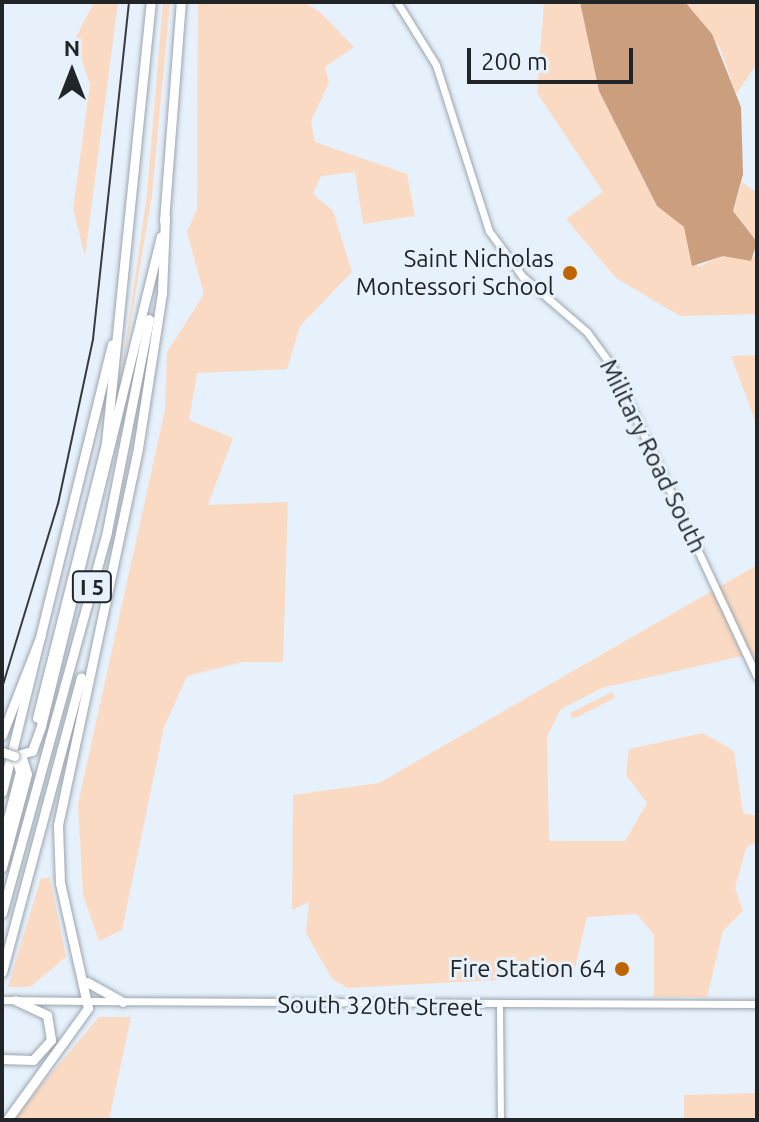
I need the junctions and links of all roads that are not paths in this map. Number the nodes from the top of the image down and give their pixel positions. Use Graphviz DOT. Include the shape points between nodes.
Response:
graph roads {
  1 [pos="151,2"];
  2 [pos="181,2"];
  3 [pos="397,2"];
  4 [pos="165,217"];
  5 [pos="158,256"];
  6 [pos="126,270"];
  7 [pos="101,615"];
  8 [pos="45,629"];
  9 [pos="757,677"];
  10 [pos="38,725"];
  11 [pos="2,735"];
  12 [pos="2,752"];
  13 [pos="18,757"];
  14 [pos="2,792"];
  15 [pos="18,794"];
  16 [pos="2,841"];
  17 [pos="2,867"];
  18 [pos="2,913"];
  19 [pos="2,972"];
  20 [pos="85,979"];
  21 [pos="2,1000"];
  22 [pos="15,1000"];
  23 [pos="88,1001"];
  24 [pos="123,1002"];
  25 [pos="757,1004"];
  26 [pos="500,1008"];
  27 [pos="2,1059"];
  28 [pos="7,1120"];
  29 [pos="501,1120"];
  1 -- 6 [label="highway, I 5"];
  2 -- 4 [label="highway, I 5"];
  3 -- 9 [label="main road, Military Road South" via="436,65 489,231 522,276 587,332 611,365"];
  4 -- 5 [label="highway, I 5"];
  4 -- 7 [label="highway" via="153,363"];
  5 -- 10 [label="highway"];
  5 -- 18 [label="highway, I 5" via="107,531"];
  6 -- 8 [label="highway, I 5"];
  6 -- 10 [label="highway" via="106,443"];
  7 -- 19 [label="highway"];
  7 -- 20 [label="highway" via="58,835 62,897"];
  8 -- 11 [label="highway" via="30,649"];
  8 -- 14 [label="highway, I 5"];
  10 -- 13 [label="highway"];
  12 -- 13 [label="highway, bridge"];
  13 -- 15 [label="highway"];
  15 -- 16 [label="highway"];
  15 -- 17 [label="highway"];
  20 -- 23 [label="highway"];
  20 -- 24 [label="highway"];
  21 -- 22 [label="main road, South 320th Street"];
  22 -- 23 [label="main road, South 320th Street"];
  22 -- 27 [label="highway" via="47,1015 51,1040 33,1060"];
  23 -- 24 [label="main road, South 320th Street"];
  23 -- 28 [label="highway" via="76,1034"];
  24 -- 26 [label="main road, South 320th Street"];
  25 -- 26 [label="main road, South 320th Street"];
  26 -- 29 [label="street"];
}
